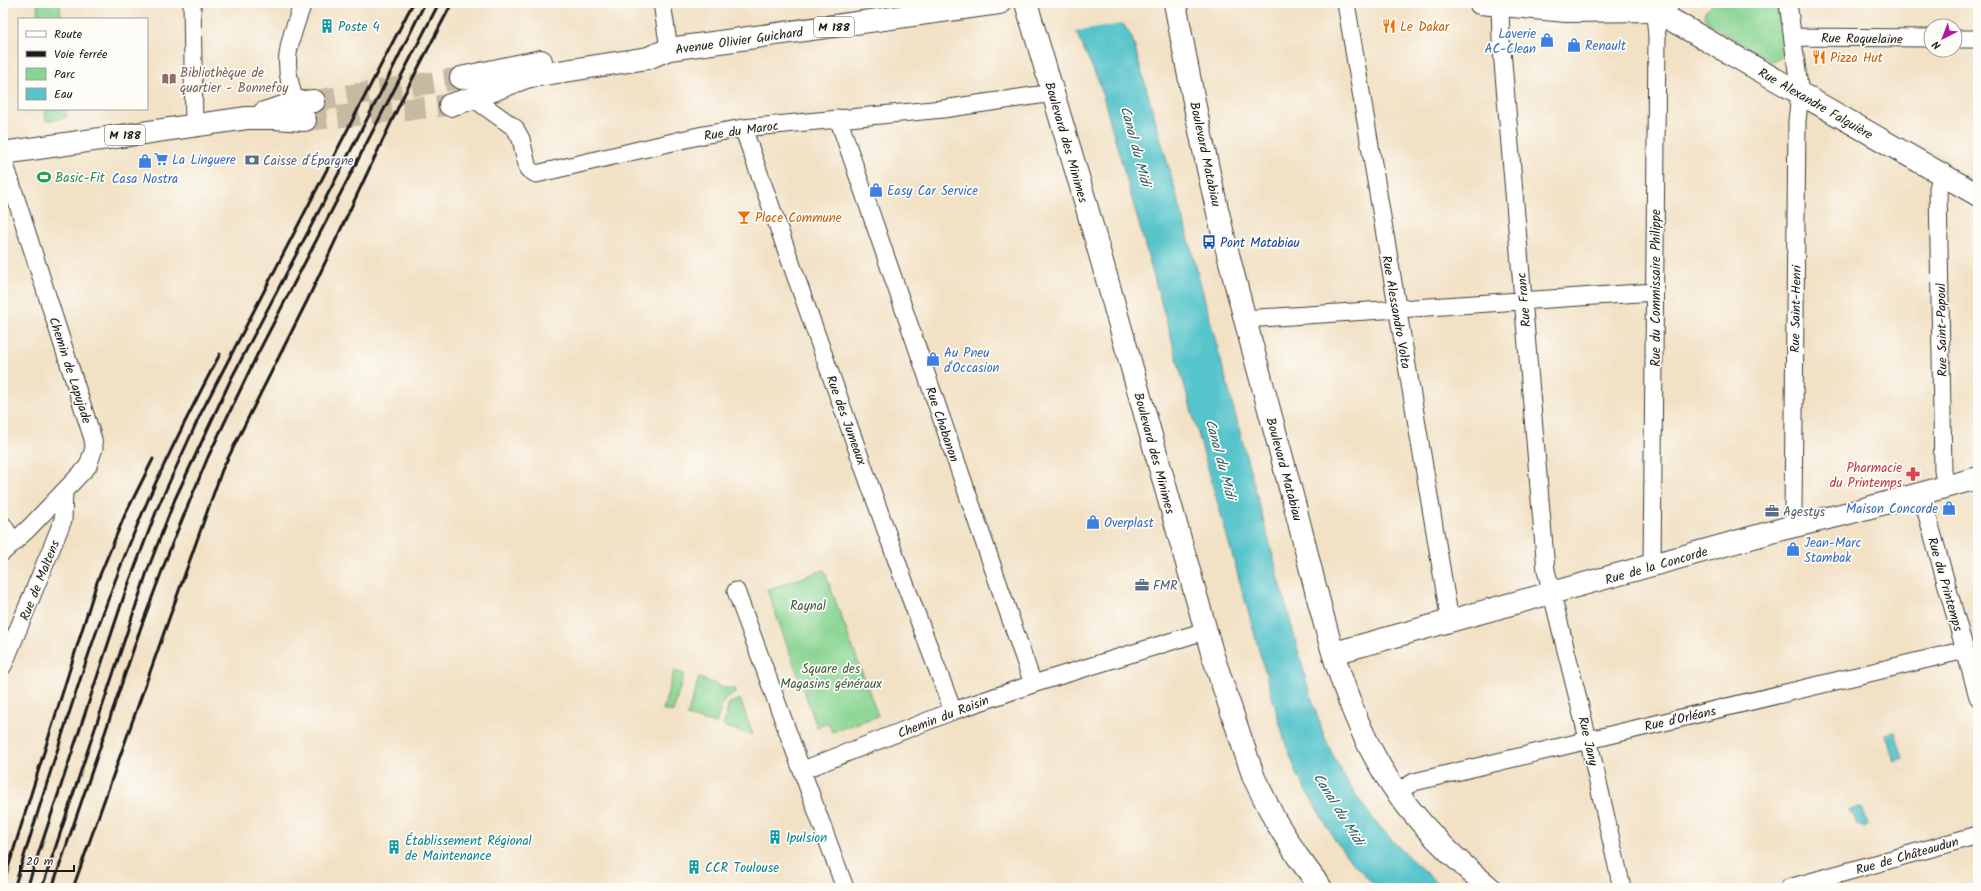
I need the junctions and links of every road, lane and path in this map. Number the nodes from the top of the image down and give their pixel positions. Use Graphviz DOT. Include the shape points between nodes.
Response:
graph roads {
  1 [pos="192,3"];
  2 [pos="303,3"];
  3 [pos="662,3"];
  4 [pos="999,3"];
  5 [pos="1026,3"];
  6 [pos="1175,3"];
  7 [pos="1346,3"];
  8 [pos="1788,3"];
  9 [pos="1490,4"];
  10 [pos="1659,5"];
  11 [pos="1566,7"];
  12 [pos="1793,37"];
  13 [pos="1923,38"];
  14 [pos="1963,39"];
  15 [pos="1978,39"];
  16 [pos="669,49"];
  17 [pos="461,78"];
  18 [pos="1053,93"];
  19 [pos="1800,94"];
  20 [pos="473,98"];
  21 [pos="450,105"];
  22 [pos="305,108"];
  23 [pos="247,118"];
  24 [pos="838,118"];
  25 [pos="194,125"];
  26 [pos="743,128"];
  27 [pos="3,153"];
  28 [pos="3,158"];
  29 [pos="1942,175"];
  30 [pos="1978,195"];
  31 [pos="1655,292"];
  32 [pos="1523,300"];
  33 [pos="1396,310"];
  34 [pos="1245,319"];
  35 [pos="1978,478"];
  36 [pos="1946,486"];
  37 [pos="64,491"];
  38 [pos="1921,493"];
  39 [pos="3,525"];
  40 [pos="1796,525"];
  41 [pos="8,548"];
  42 [pos="1652,566"];
  43 [pos="736,591"];
  44 [pos="1552,594"];
  45 [pos="1450,621"];
  46 [pos="1205,631"];
  47 [pos="1965,650"];
  48 [pos="1334,653"];
  49 [pos="3,666"];
  50 [pos="1033,684"];
  51 [pos="1978,697"];
  52 [pos="953,711"];
  53 [pos="1589,740"];
  54 [pos="803,770"];
  55 [pos="1397,792"];
  56 [pos="1978,835"];
  57 [pos="845,888"];
  58 [pos="1321,888"];
  59 [pos="1490,888"];
  60 [pos="1622,888"];
  61 [pos="1789,888"];
  1 -- 25 [label="street"];
  2 -- 22 [label="street" via="288,46 286,66 290,86"];
  3 -- 16 [label="street"];
  4 -- 16 [label="main road, Avenue Olivier Guichard / M 188"];
  5 -- 18 [label="main road, Boulevard des Minimes"];
  6 -- 34 [label="main road, Boulevard Matabiau" via="1212,185"];
  7 -- 33 [label="street, Rue Alessandro Volta"];
  8 -- 12 [label="street, Rue Saint-Henri"];
  9 -- 11 [label="main road"];
  9 -- 32 [label="street, Rue Franc" via="1501,39"];
  10 -- 11 [label="main road"];
  10 -- 19 [label="main road, Rue Alexandre Falguière"];
  10 -- 31 [label="street, Rue du Commissaire Philippe"];
  12 -- 13 [label="street, Rue Roquelaine"];
  12 -- 19 [label="street, Rue Saint-Henri"];
  14 -- 15 [label="street"];
  16 -- 17 [label="main road, Avenue Olivier Guichard / M 188" via="644,47 533,62"];
  16 -- 20 [label="main road, Avenue Olivier Guichard / M 188" via="648,58 526,78"];
  18 -- 24 [label="street, Rue du Maroc" via="949,108"];
  18 -- 46 [label="main road, Boulevard des Minimes"];
  19 -- 29 [label="main road, Rue Alexandre Falguière"];
  19 -- 40 [label="street, Rue Saint-Henri" via="1793,512"];
  20 -- 21 [label="main road, Avenue Olivier Guichard / M 188"];
  20 -- 26 [label="street, Rue du Maroc" via="515,128 521,139 528,169 536,174"];
  22 -- 23 [label="main road, M 188"];
  22 -- 23 [label="main road, M 188" via="274,118"];
  23 -- 25 [label="main road, M 188"];
  24 -- 26 [label="street, Rue du Maroc"];
  24 -- 50 [label="street, Rue Chabanon"];
  25 -- 27 [label="main road, M 188"];
  26 -- 52 [label="street, Rue des Jumeaux" via="904,581"];
  28 -- 37 [label="street, Chemin de Lapujade" via="93,439 94,448 88,466"];
  29 -- 30 [label="main road, Rue Alexandre Falguière"];
  29 -- 36 [label="street, Rue Saint-Papoul" via="1938,188 1943,471"];
  31 -- 32 [label="street"];
  31 -- 42 [label="street, Rue du Commissaire Philippe"];
  32 -- 33 [label="street"];
  32 -- 44 [label="street, Rue Franc" via="1546,570"];
  33 -- 34 [label="street"];
  33 -- 45 [label="street, Rue Alessandro Volta"];
  34 -- 48 [label="main road, Boulevard Matabiau"];
  35 -- 36 [label="main road, Rue de la Concorde"];
  36 -- 38 [label="main road, Rue de la Concorde"];
  37 -- 41 [label="street, Chemin de Lapujade"];
  37 -- 49 [label="street, Rue de Maltens" via="63,520"];
  38 -- 40 [label="main road, Rue de la Concorde"];
  38 -- 47 [label="street, Rue du Printemps"];
  39 -- 41 [label="street"];
  40 -- 42 [label="main road, Rue de la Concorde"];
  42 -- 44 [label="main road, Rue de la Concorde"];
  43 -- 54 [label="street"];
  44 -- 45 [label="main road, Rue de la Concorde"];
  44 -- 53 [label="street, Rue Jany"];
  45 -- 48 [label="main road, Rue de la Concorde"];
  46 -- 50 [label="street, Chemin du Raisin"];
  46 -- 58 [label="main road, Boulevard des Minimes" via="1254,778 1298,858"];
  47 -- 51 [label="street, Rue du Printemps"];
  47 -- 53 [label="street, Rue d'Orléans"];
  48 -- 55 [label="main road, Boulevard Matabiau" via="1362,731 1377,762"];
  50 -- 52 [label="street, Chemin du Raisin"];
  52 -- 54 [label="street, Chemin du Raisin"];
  53 -- 55 [label="street, Rue d'Orléans" via="1414,782"];
  53 -- 60 [label="street, Rue Jany"];
  54 -- 57 [label="street"];
  55 -- 59 [label="main road, Boulevard Matabiau" via="1446,849"];
  56 -- 61 [label="street, Rue de Châteaudun"];
}
